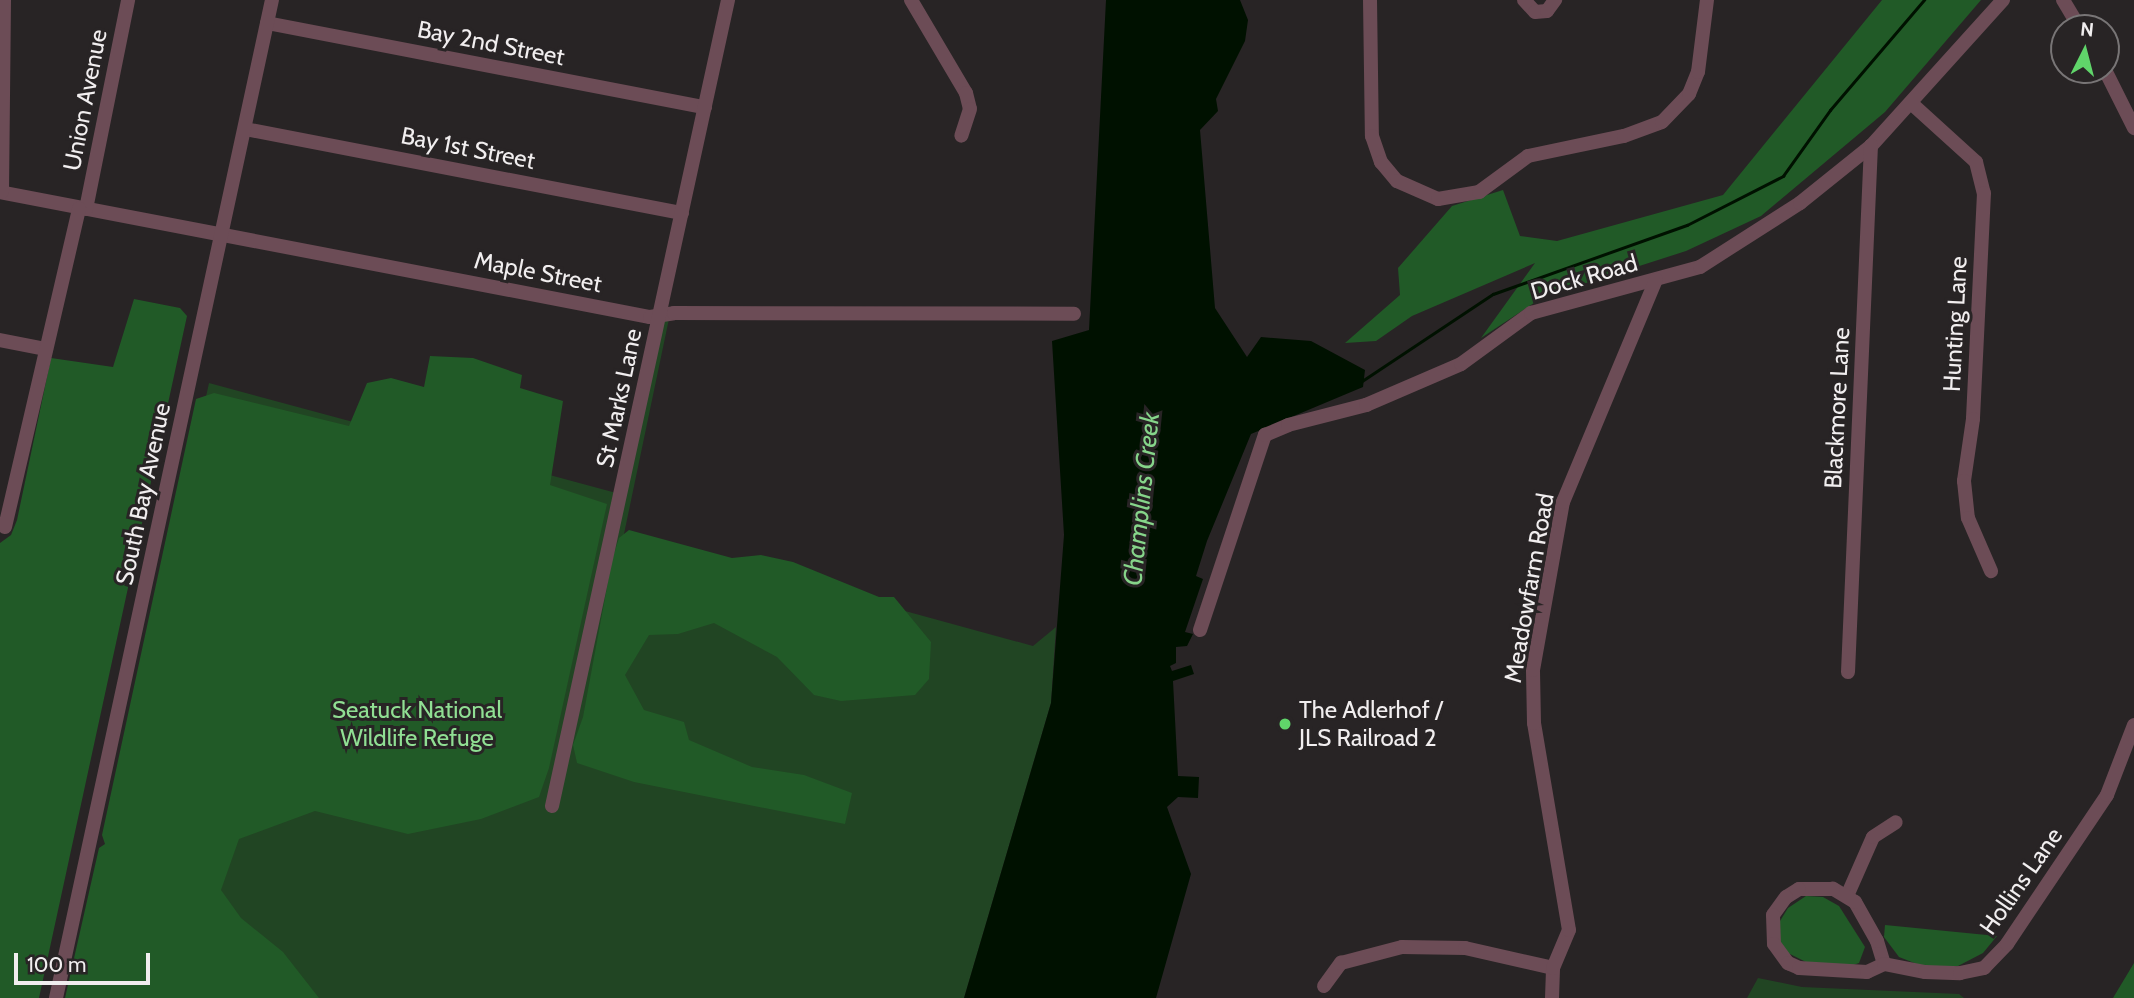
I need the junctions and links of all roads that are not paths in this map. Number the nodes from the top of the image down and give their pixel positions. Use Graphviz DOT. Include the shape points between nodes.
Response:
graph roads {
  1 [pos="4,0"];
  2 [pos="128,0"];
  3 [pos="272,0"];
  4 [pos="726,0"];
  5 [pos="911,0"];
  6 [pos="1370,0"];
  7 [pos="1524,0"];
  8 [pos="1555,0"];
  9 [pos="1707,0"];
  10 [pos="2003,0"];
  11 [pos="267,23"];
  12 [pos="2112,84"];
  13 [pos="1911,103"];
  14 [pos="705,107"];
  15 [pos="2134,128"];
  16 [pos="245,129"];
  17 [pos="961,136"];
  18 [pos="1871,146"];
  19 [pos="1,192"];
  20 [pos="83,209"];
  21 [pos="682,213"];
  22 [pos="222,234"];
  23 [pos="1656,280"];
  24 [pos="1074,314"];
  25 [pos="660,315"];
  26 [pos="0,340"];
  27 [pos="46,348"];
  28 [pos="5,527"];
  29 [pos="1991,570"];
  30 [pos="1200,630"];
  31 [pos="1848,671"];
  32 [pos="2134,725"];
  33 [pos="552,806"];
  34 [pos="1896,822"];
  35 [pos="1847,896"];
  36 [pos="1884,964"];
  37 [pos="1553,968"];
  38 [pos="1324,986"];
  39 [pos="56,998"];
  40 [pos="1552,998"];
  1 -- 19 [label="street"];
  2 -- 20 [label="street, Union Avenue"];
  3 -- 11 [label="street, South Bay Avenue"];
  4 -- 14 [label="street, St Marks Lane"];
  5 -- 17 [label="street" via="966,93 970,109"];
  6 -- 9 [label="street" via="1372,136 1381,162 1397,181 1438,199 1479,192 1528,156 1624,136 1662,122 1689,94 1698,72"];
  7 -- 8 [label="street" via="1535,12 1547,11"];
  10 -- 13 [label="street, Dock Road"];
  11 -- 14 [label="street, Bay 2nd Street"];
  11 -- 16 [label="street, South Bay Avenue"];
  12 -- 15 [label="street"];
  13 -- 18 [label="street, Dock Road"];
  13 -- 29 [label="street, Hunting Lane" via="1976,162 1984,194 1973,419 1964,481 1968,518"];
  14 -- 21 [label="street, St Marks Lane"];
  16 -- 21 [label="street, Bay 1st Street"];
  16 -- 22 [label="street, South Bay Avenue"];
  18 -- 23 [label="street, Dock Road" via="1800,203 1700,267"];
  18 -- 31 [label="street, Blackmore Lane"];
  19 -- 20 [label="street, Maple Street"];
  20 -- 22 [label="street, Maple Street"];
  20 -- 27 [label="street, Union Avenue"];
  21 -- 25 [label="street, St Marks Lane"];
  22 -- 25 [label="street, Maple Street"];
  22 -- 39 [label="street, South Bay Avenue"];
  23 -- 30 [label="street, Dock Road" via="1531,313 1461,364 1366,405 1265,435"];
  23 -- 37 [label="street, Meadowfarm Road" via="1563,502 1533,670 1534,723 1569,930"];
  24 -- 25 [label="street, Maple Street"];
  25 -- 33 [label="street, St Marks Lane"];
  26 -- 27 [label="street"];
  27 -- 28 [label="street, Union Avenue"];
  32 -- 36 [label="street, Hollins Lane" via="2107,795 2007,944 1984,968 1925,972"];
  34 -- 35 [label="street" via="1873,837"];
  35 -- 36 [label="street" via="1872,932"];
  35 -- 36 [label="street, Hollins Lane" via="1815,887 1786,897 1773,915 1771,937 1779,954 1799,968 1815,970 1867,972"];
  37 -- 38 [label="street" via="1465,948 1402,947 1341,963"];
  37 -- 40 [label="street, Meadowfarm Road"];
}
